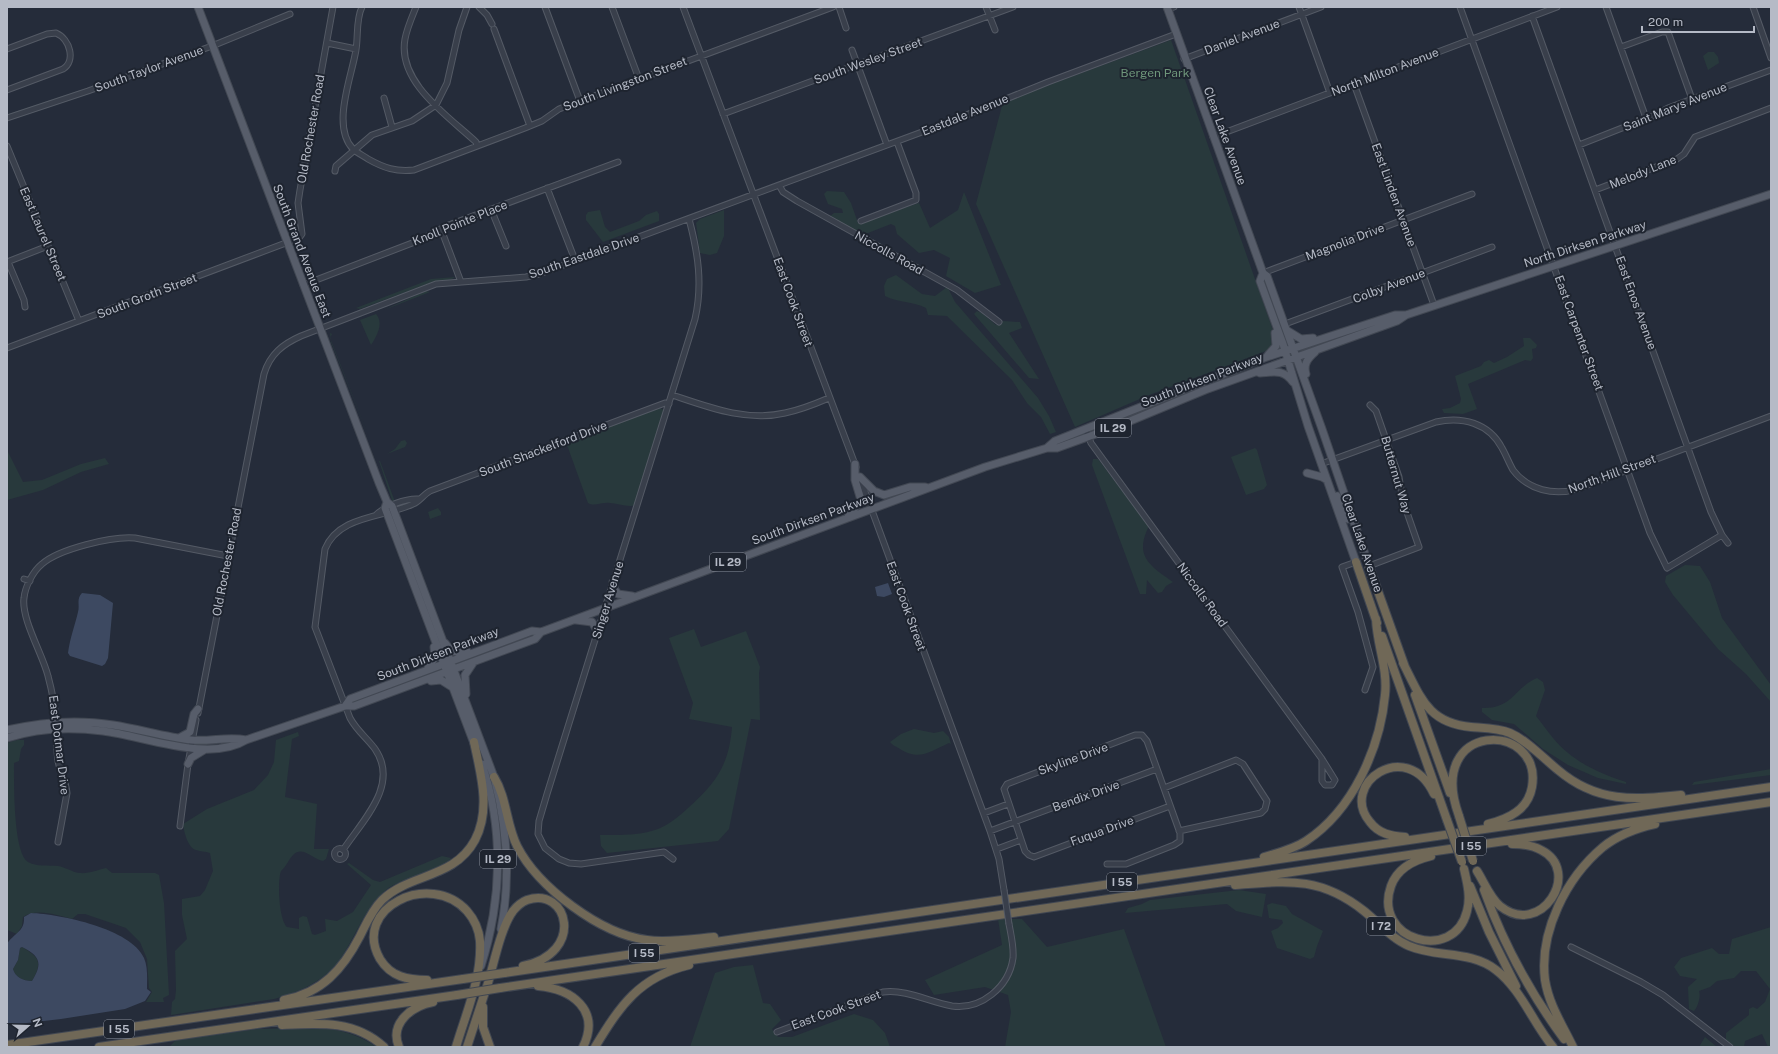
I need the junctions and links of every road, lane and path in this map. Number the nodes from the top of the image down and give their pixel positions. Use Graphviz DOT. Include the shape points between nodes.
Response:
graph roads {
  1 [pos="198,7"];
  2 [pos="333,7"];
  3 [pos="362,7"];
  4 [pos="416,7"];
  5 [pos="467,7"];
  6 [pos="479,7"];
  7 [pos="545,7"];
  8 [pos="612,7"];
  9 [pos="683,7"];
  10 [pos="833,7"];
  11 [pos="839,7"];
  12 [pos="986,7"];
  13 [pos="1013,7"];
  14 [pos="1299,7"];
  15 [pos="1321,7"];
  16 [pos="1460,7"];
  17 [pos="1556,7"];
  18 [pos="1606,7"];
  19 [pos="1753,7"];
  20 [pos="1170,8"];
  21 [pos="290,14"];
  22 [pos="1302,14"];
  23 [pos="990,16"];
  24 [pos="1532,16"];
  25 [pos="846,28"];
  26 [pos="995,30"];
  27 [pos="1176,34"];
  28 [pos="1472,39"];
  29 [pos="327,44"];
  30 [pos="212,46"];
  31 [pos="1621,48"];
  32 [pos="7,49"];
  33 [pos="356,49"];
  34 [pos="852,50"];
  35 [pos="702,56"];
  36 [pos="1771,58"];
  37 [pos="1184,59"];
  38 [pos="858,64"];
  39 [pos="1771,70"];
  40 [pos="639,79"];
  41 [pos="1354,84"];
  42 [pos="7,90"];
  43 [pos="1330,93"];
  44 [pos="384,98"];
  45 [pos="1692,99"];
  46 [pos="580,101"];
  47 [pos="436,105"];
  48 [pos="1771,108"];
  49 [pos="723,114"];
  50 [pos="7,118"];
  51 [pos="1646,118"];
  52 [pos="530,126"];
  53 [pos="392,127"];
  54 [pos="1213,137"];
  55 [pos="897,142"];
  56 [pos="887,145"];
  57 [pos="1578,145"];
  58 [pos="7,146"];
  59 [pos="477,146"];
  60 [pos="354,150"];
  61 [pos="618,162"];
  62 [pos="335,171"];
  63 [pos="779,185"];
  64 [pos="547,188"];
  65 [pos="1595,190"];
  66 [pos="753,194"];
  67 [pos="1472,194"];
  68 [pos="1771,194"];
  69 [pos="491,209"];
  70 [pos="689,218"];
  71 [pos="1403,220"];
  72 [pos="860,221"];
  73 [pos="440,229"];
  74 [pos="287,243"];
  75 [pos="48,246"];
  76 [pos="506,246"];
  77 [pos="1615,246"];
  78 [pos="1492,247"];
  79 [pos="575,260"];
  80 [pos="8,262"];
  81 [pos="1554,266"];
  82 [pos="1263,273"];
  83 [pos="1422,273"];
  84 [pos="461,282"];
  85 [pos="304,285"];
  86 [pos="1266,297"];
  87 [pos="1434,305"];
  88 [pos="25,307"];
  89 [pos="1406,315"];
  90 [pos="79,321"];
  91 [pos="999,322"];
  92 [pos="1287,328"];
  93 [pos="320,329"];
  94 [pos="1352,329"];
  95 [pos="7,348"];
  96 [pos="1294,348"];
  97 [pos="1319,349"];
  98 [pos="1282,352"];
  99 [pos="1297,356"];
  100 [pos="1264,358"];
  101 [pos="1287,359"];
  102 [pos="1248,374"];
  103 [pos="1294,383"];
  104 [pos="672,395"];
  105 [pos="829,398"];
  106 [pos="669,404"];
  107 [pos="1370,405"];
  108 [pos="1771,416"];
  109 [pos="1322,429"];
  110 [pos="1087,433"];
  111 [pos="1386,440"];
  112 [pos="1688,446"];
  113 [pos="1329,461"];
  114 [pos="855,464"];
  115 [pos="1627,469"];
  116 [pos="1307,473"];
  117 [pos="860,477"];
  118 [pos="1327,481"];
  119 [pos="932,487"];
  120 [pos="389,508"];
  121 [pos="872,509"];
  122 [pos="847,518"];
  123 [pos="1722,535"];
  124 [pos="1728,543"];
  125 [pos="228,556"];
  126 [pos="1356,562"];
  127 [pos="1369,566"];
  128 [pos="24,579"];
  129 [pos="30,581"];
  130 [pos="613,582"];
  131 [pos="634,597"];
  132 [pos="606,608"];
  133 [pos="426,615"];
  134 [pos="1376,619"];
  135 [pos="572,620"];
  136 [pos="541,632"];
  137 [pos="598,632"];
  138 [pos="441,636"];
  139 [pos="483,648"];
  140 [pos="474,661"];
  141 [pos="447,662"];
  142 [pos="1403,663"];
  143 [pos="425,670"];
  144 [pos="450,670"];
  145 [pos="417,683"];
  146 [pos="453,689"];
  147 [pos="1365,690"];
  148 [pos="345,706"];
  149 [pos="198,708"];
  150 [pos="470,712"];
  151 [pos="56,726"];
  152 [pos="7,730"];
  153 [pos="7,738"];
  154 [pos="178,738"];
  155 [pos="192,740"];
  156 [pos="246,740"];
  157 [pos="474,742"];
  158 [pos="191,748"];
  159 [pos="207,749"];
  160 [pos="1322,759"];
  161 [pos="188,764"];
  162 [pos="1157,769"];
  163 [pos="494,777"];
  164 [pos="1771,787"];
  165 [pos="1164,788"];
  166 [pos="1738,792"];
  167 [pos="1771,802"];
  168 [pos="1454,803"];
  169 [pos="1008,804"];
  170 [pos="1170,806"];
  171 [pos="1736,807"];
  172 [pos="984,813"];
  173 [pos="1446,819"];
  174 [pos="1015,822"];
  175 [pos="180,826"];
  176 [pos="990,831"];
  177 [pos="1179,831"];
  178 [pos="1460,832"];
  179 [pos="1430,836"];
  180 [pos="1021,840"];
  181 [pos="58,842"];
  182 [pos="1491,844"];
  183 [pos="1463,848"];
  184 [pos="997,849"];
  185 [pos="343,850"];
  186 [pos="673,859"];
  187 [pos="1107,864"];
  188 [pos="1463,865"];
  189 [pos="1204,870"];
  190 [pos="1477,871"];
  191 [pos="1171,890"];
  192 [pos="784,932"];
  193 [pos="498,946"];
  194 [pos="1571,947"];
  195 [pos="751,952"];
  196 [pos="505,971"];
  197 [pos="484,979"];
  198 [pos="450,981"];
  199 [pos="512,987"];
  200 [pos="457,995"];
  201 [pos="256,1007"];
  202 [pos="465,1018"];
  203 [pos="254,1025"];
  204 [pos="777,1032"];
  205 [pos="7,1045"];
  206 [pos="99,1047"];
  207 [pos="384,1047"];
  208 [pos="399,1047"];
  209 [pos="450,1047"];
  210 [pos="456,1047"];
  211 [pos="467,1047"];
  212 [pos="490,1047"];
  213 [pos="583,1047"];
  214 [pos="595,1047"];
  215 [pos="1554,1047"];
  216 [pos="1569,1047"];
  217 [pos="1573,1047"];
  218 [pos="1730,1047"];
  1 -- 30 [label="main road, South Grand Avenue East"];
  2 -- 29 [label="street, Old Rochester Road"];
  3 -- 33 [label="street"];
  4 -- 47 [label="street" via="405,39 406,64 415,83"];
  5 -- 47 [label="street" via="458,34 453,65"];
  6 -- 52 [label="street" via="493,26"];
  7 -- 46 [label="street"];
  8 -- 40 [label="street"];
  9 -- 35 [label="street, East Cook Street"];
  10 -- 35 [label="street, South Livingston Street"];
  11 -- 25 [label="street"];
  12 -- 23 [label="street"];
  13 -- 23 [label="street, South Wesley Street"];
  14 -- 22 [label="street"];
  15 -- 22 [label="street, Daniel Avenue"];
  16 -- 28 [label="street, East Carpenter Street"];
  17 -- 24 [label="street, North Milton Avenue"];
  18 -- 31 [label="street"];
  19 -- 36 [label="street"];
  20 -- 27 [label="main road, Clear Lake Avenue"];
  21 -- 30 [label="street, South Taylor Avenue"];
  22 -- 37 [label="street, Daniel Avenue"];
  22 -- 43 [label="street"];
  23 -- 26 [label="street"];
  23 -- 38 [label="street, South Wesley Street"];
  24 -- 28 [label="street, North Milton Avenue"];
  24 -- 57 [label="street, East Enos Avenue"];
  27 -- 37 [label="main road, Clear Lake Avenue"];
  27 -- 55 [label="street, Eastdale Avenue"];
  28 -- 41 [label="street, North Milton Avenue"];
  28 -- 81 [label="street, East Carpenter Street"];
  29 -- 33 [label="street"];
  29 -- 74 [label="street, Old Rochester Road" via="298,203 302,234"];
  30 -- 50 [label="street, South Taylor Avenue"];
  30 -- 74 [label="main road, South Grand Avenue East"];
  31 -- 45 [label="street" via="1668,32"];
  31 -- 51 [label="street"];
  32 -- 42 [label="street" via="56,33 65,40 70,59 63,69"];
  33 -- 60 [label="street" via="345,99 343,123 346,137"];
  34 -- 38 [label="street"];
  35 -- 40 [label="street, South Livingston Street"];
  35 -- 49 [label="street, East Cook Street"];
  37 -- 54 [label="main road, Clear Lake Avenue"];
  38 -- 49 [label="street, South Wesley Street"];
  38 -- 56 [label="street"];
  39 -- 45 [label="street, Saint Marys Avenue"];
  40 -- 46 [label="street, South Livingston Street"];
  41 -- 43 [label="street, North Milton Avenue"];
  41 -- 71 [label="street, East Linden Avenue"];
  43 -- 54 [label="street, North Milton Avenue"];
  44 -- 53 [label="street"];
  45 -- 51 [label="street, Saint Marys Avenue"];
  46 -- 52 [label="street, South Livingston Street" via="559,109"];
  47 -- 53 [label="street" via="412,121"];
  47 -- 59 [label="street" via="476,142"];
  48 -- 65 [label="street, Melody Lane" via="1695,137 1684,154 1677,159"];
  49 -- 66 [label="street, East Cook Street"];
  51 -- 57 [label="street, Saint Marys Avenue"];
  52 -- 59 [label="street, South Livingston Street"];
  53 -- 60 [label="street" via="372,136"];
  54 -- 82 [label="main road, Clear Lake Avenue"];
  55 -- 56 [label="street, Eastdale Avenue"];
  55 -- 72 [label="street" via="916,193 916,200"];
  56 -- 63 [label="street, Eastdale Avenue"];
  57 -- 65 [label="street, East Enos Avenue"];
  58 -- 75 [label="street, East Laurel Street"];
  59 -- 60 [label="street, South Livingston Street" via="406,171 385,168"];
  60 -- 62 [label="street" via="336,166"];
  61 -- 64 [label="street, Knoll Pointe Place"];
  63 -- 66 [label="street, Eastdale Avenue"];
  63 -- 91 [label="street, Niccolls Road" via="783,192 797,201 957,290"];
  64 -- 69 [label="street, Knoll Pointe Place"];
  64 -- 79 [label="street"];
  65 -- 77 [label="street, East Enos Avenue"];
  66 -- 70 [label="street, South Eastdale Drive"];
  66 -- 105 [label="street, East Cook Street"];
  67 -- 71 [label="street, Magnolia Drive"];
  68 -- 77 [label="main road, North Dirksen Parkway / IL 29"];
  69 -- 73 [label="street, Knoll Pointe Place"];
  69 -- 76 [label="street"];
  70 -- 79 [label="street, South Eastdale Drive"];
  70 -- 104 [label="street, Singer Avenue" via="698,261 699,299"];
  71 -- 82 [label="street, Magnolia Drive"];
  71 -- 83 [label="street, East Linden Avenue"];
  73 -- 84 [label="street"];
  73 -- 85 [label="street, Knoll Pointe Place" via="420,240"];
  74 -- 85 [label="main road, South Grand Avenue East"];
  74 -- 90 [label="street, South Groth Street"];
  75 -- 80 [label="street"];
  75 -- 90 [label="street, East Laurel Street"];
  77 -- 81 [label="main road, North Dirksen Parkway / IL 29"];
  77 -- 112 [label="street, East Enos Avenue"];
  78 -- 83 [label="street, Colby Avenue"];
  79 -- 84 [label="street, South Eastdale Drive" via="526,277"];
  80 -- 88 [label="street"];
  81 -- 87 [label="main road, North Dirksen Parkway / IL 29"];
  81 -- 115 [label="street, East Carpenter Street"];
  82 -- 86 [label="main road, Clear Lake Avenue" via="1260,281"];
  82 -- 92 [label="main road, Clear Lake Avenue" via="1267,276"];
  83 -- 87 [label="street, East Linden Avenue"];
  83 -- 92 [label="street, Colby Avenue"];
  84 -- 93 [label="street, South Eastdale Drive" via="432,286"];
  85 -- 93 [label="main road, South Grand Avenue East"];
  86 -- 98 [label="main road, Clear Lake Avenue"];
  86 -- 100 [label="main road" via="1264,302 1277,341 1272,352"];
  87 -- 89 [label="main road, North Dirksen Parkway / IL 29"];
  89 -- 94 [label="main road, North Dirksen Parkway / IL 29" via="1395,314"];
  89 -- 97 [label="main road, North Dirksen Parkway / IL 29" via="1398,321"];
  90 -- 95 [label="street, South Groth Street"];
  92 -- 94 [label="main road" via="1297,338 1306,340 1343,328"];
  92 -- 96 [label="main road, Clear Lake Avenue"];
  93 -- 120 [label="main road, South Grand Avenue East"];
  93 -- 125 [label="street, Old Rochester Road" via="283,345 266,367"];
  94 -- 96 [label="main road, North Dirksen Parkway / IL 29"];
  96 -- 98 [label="main road, North Dirksen Parkway / IL 29"];
  96 -- 99 [label="main road, Clear Lake Avenue"];
  97 -- 99 [label="main road, North Dirksen Parkway / IL 29"];
  97 -- 109 [label="main road" via="1308,358 1305,370 1323,422"];
  98 -- 100 [label="main road, South Dirksen Parkway / IL 29"];
  98 -- 101 [label="main road, Clear Lake Avenue"];
  99 -- 101 [label="main road, South Dirksen Parkway / IL 29"];
  99 -- 109 [label="main road, Clear Lake Avenue"];
  100 -- 110 [label="main road, South Dirksen Parkway / IL 29" via="1174,393"];
  101 -- 102 [label="main road, South Dirksen Parkway / IL 29"];
  101 -- 103 [label="main road, Clear Lake Avenue"];
  102 -- 103 [label="main road" via="1280,372"];
  102 -- 110 [label="main road, South Dirksen Parkway / IL 29"];
  103 -- 113 [label="main road, Clear Lake Avenue" via="1302,406"];
  104 -- 105 [label="street" via="734,414 762,417 793,412"];
  104 -- 106 [label="street, Singer Avenue"];
  105 -- 114 [label="street, East Cook Street"];
  106 -- 120 [label="street, South Shackelford Drive" via="665,403 629,416 452,483 427,493 420,499 413,498"];
  106 -- 130 [label="street, Singer Avenue"];
  107 -- 111 [label="street, Butternut Way" via="1376,412"];
  108 -- 112 [label="street, North Hill Street"];
  109 -- 113 [label="main road, Clear Lake Avenue"];
  110 -- 119 [label="main road, South Dirksen Parkway / IL 29" via="1057,448 1048,448 985,467"];
  110 -- 160 [label="street, Niccolls Road" via="1091,443"];
  111 -- 113 [label="street, North Hill Street"];
  111 -- 115 [label="street, North Hill Street" via="1448,420 1472,422 1495,438 1511,467 1522,479 1535,487 1553,492 1572,490"];
  111 -- 127 [label="street, Butternut Way" via="1419,547"];
  112 -- 115 [label="street, North Hill Street"];
  112 -- 123 [label="street, East Enos Avenue" via="1711,512"];
  113 -- 118 [label="main road, Clear Lake Avenue"];
  113 -- 127 [label="main road, Clear Lake Avenue" via="1339,500 1350,525 1358,535"];
  114 -- 117 [label="street, East Cook Street"];
  114 -- 122 [label="main road" via="855,480 861,500"];
  115 -- 123 [label="street, East Carpenter Street" via="1650,533 1667,568"];
  116 -- 118 [label="main road"];
  117 -- 119 [label="main road" via="874,491 884,495 910,487"];
  117 -- 121 [label="street, East Cook Street"];
  118 -- 126 [label="main road, Clear Lake Avenue"];
  119 -- 121 [label="main road, South Dirksen Parkway / IL 29"];
  120 -- 133 [label="main road, South Grand Avenue East"];
  120 -- 138 [label="main road, South Grand Avenue East"];
  120 -- 148 [label="street, South Shackelford Drive" via="339,530 329,540 325,549 315,627"];
  121 -- 122 [label="main road, South Dirksen Parkway / IL 29"];
  121 -- 172 [label="street, East Cook Street"];
  122 -- 131 [label="main road, South Dirksen Parkway / IL 29"];
  123 -- 124 [label="street, East Enos Avenue"];
  125 -- 129 [label="street" via="135,538 113,538 100,540 48,560 36,570"];
  125 -- 149 [label="street, Old Rochester Road"];
  126 -- 134 [label="highway, Clear Lake Avenue"];
  126 -- 147 [label="street" via="1342,567 1373,667"];
  127 -- 142 [label="highway, Clear Lake Avenue"];
  128 -- 129 [label="street"];
  129 -- 151 [label="street, East Dotmar Drive" via="24,608 46,668"];
  130 -- 131 [label="main road" via="618,594"];
  130 -- 132 [label="street, Singer Avenue"];
  131 -- 132 [label="main road, South Dirksen Parkway / IL 29"];
  132 -- 135 [label="main road, South Dirksen Parkway / IL 29"];
  132 -- 137 [label="street, Singer Avenue"];
  133 -- 141 [label="main road, South Grand Avenue East"];
  133 -- 143 [label="main road" via="426,624 436,652 434,661"];
  134 -- 173 [label="highway, Clear Lake Avenue"];
  134 -- 189 [label="highway" via="1385,668 1386,694 1376,740 1361,776 1348,798 1326,825 1295,847 1264,857"];
  135 -- 136 [label="main road, South Dirksen Parkway / IL 29"];
  135 -- 137 [label="main road" via="592,622"];
  136 -- 139 [label="main road, South Dirksen Parkway / IL 29" via="532,631"];
  136 -- 140 [label="main road, South Dirksen Parkway / IL 29" via="535,639"];
  137 -- 186 [label="street, Singer Avenue" via="540,815 540,839 550,853 572,863 589,863 664,852"];
  138 -- 139 [label="main road" via="447,646 458,652"];
  138 -- 141 [label="main road, South Grand Avenue East"];
  139 -- 141 [label="main road, South Dirksen Parkway / IL 29"];
  140 -- 144 [label="main road, South Dirksen Parkway / IL 29"];
  140 -- 150 [label="main road, IL 29" via="466,672 464,682"];
  141 -- 143 [label="main road, South Dirksen Parkway"];
  141 -- 144 [label="main road, IL 29"];
  142 -- 166 [label="highway" via="1425,705 1438,717 1457,725 1510,733 1567,777 1590,790 1628,799"];
  142 -- 168 [label="highway, Clear Lake Avenue"];
  143 -- 148 [label="main road, South Dirksen Parkway" via="350,699"];
  144 -- 145 [label="main road, South Dirksen Parkway"];
  144 -- 146 [label="main road, IL 29"];
  144 -- 150 [label="main road"];
  145 -- 146 [label="main road" via="441,680"];
  145 -- 148 [label="main road, South Dirksen Parkway" via="354,706"];
  146 -- 157 [label="main road, IL 29"];
  148 -- 156 [label="main road, South Dirksen Parkway"];
  148 -- 185 [label="street, South Shackelford Drive" via="355,727 376,750 382,764 383,776 378,798"];
  149 -- 154 [label="main road" via="190,732"];
  149 -- 155 [label="street, Old Rochester Road"];
  150 -- 163 [label="main road, IL 29"];
  151 -- 152 [label="main road, South Dirksen Parkway"];
  151 -- 153 [label="main road, South Dirksen Parkway"];
  151 -- 154 [label="main road, South Dirksen Parkway" via="96,722"];
  151 -- 158 [label="main road, South Dirksen Parkway" via="103,731"];
  151 -- 181 [label="street, East Dotmar Drive" via="58,759 67,793"];
  154 -- 155 [label="main road, South Dirksen Parkway"];
  155 -- 156 [label="main road, South Dirksen Parkway"];
  155 -- 158 [label="street, Old Rochester Road"];
  156 -- 159 [label="main road, South Dirksen Parkway" via="238,746"];
  157 -- 197 [label="main road, IL 29" via="491,799 498,860 494,913 485,953"];
  157 -- 201 [label="highway" via="482,781 484,812 477,835 468,850 448,868 400,889 384,899 372,912 350,955 331,977 300,996"];
  158 -- 159 [label="main road, South Dirksen Parkway"];
  158 -- 161 [label="street, Old Rochester Road"];
  159 -- 161 [label="main road" via="196,753"];
  160 -- 160 [label="street, Niccolls Road" via="1322,781 1325,785 1332,785 1335,777"];
  161 -- 175 [label="street, Old Rochester Road"];
  162 -- 165 [label="street"];
  162 -- 169 [label="street, Skyline Drive" via="1142,736 1128,738 1009,782 1004,792"];
  162 -- 174 [label="street, Bendix Drive"];
  163 -- 192 [label="highway" via="500,787 511,832 530,866 565,900 607,927 631,936 656,941"];
  163 -- 193 [label="main road, IL 29" via="503,818 507,865 505,906"];
  164 -- 166 [label="highway, I 55"];
  165 -- 170 [label="street"];
  165 -- 177 [label="street" via="1236,760 1243,764 1267,801 1265,809 1258,814"];
  166 -- 178 [label="highway, I 55"];
  167 -- 171 [label="highway, I 55"];
  168 -- 178 [label="highway" via="1454,769 1458,758 1469,746 1485,740 1501,740 1514,745 1531,766 1533,779 1529,797 1522,807 1506,818"];
  168 -- 190 [label="highway, bridge"];
  169 -- 172 [label="street"];
  169 -- 174 [label="street"];
  170 -- 177 [label="street"];
  170 -- 180 [label="street, Fuqua Drive" via="1034,857 1025,851"];
  171 -- 182 [label="highway, I 55"];
  171 -- 217 [label="highway" via="1647,826 1624,834 1593,857 1573,883 1552,921 1544,964 1552,1008"];
  172 -- 176 [label="street, East Cook Street"];
  173 -- 179 [label="highway" via="1429,785 1421,775 1410,768 1390,768 1380,771 1372,778 1364,789 1362,802 1366,816 1374,826 1385,834 1397,837"];
  173 -- 188 [label="highway, bridge"];
  174 -- 176 [label="street, Bendix Drive"];
  174 -- 180 [label="street"];
  176 -- 184 [label="street, East Cook Street"];
  177 -- 187 [label="street" via="1180,840 1174,845 1126,864"];
  178 -- 179 [label="highway, I 55"];
  179 -- 189 [label="highway, I 55"];
  180 -- 184 [label="street"];
  182 -- 183 [label="highway, I 55"];
  182 -- 190 [label="highway" via="1531,845 1547,854 1554,862 1558,874 1554,896 1545,907 1534,914 1516,915 1495,901"];
  183 -- 188 [label="highway" via="1421,859 1399,872 1392,883 1388,902 1390,915 1396,926 1410,937 1422,940 1436,941 1455,932 1465,918 1468,906"];
  183 -- 191 [label="highway, I 55"];
  184 -- 204 [label="street, East Cook Street, bridge" via="1013,945 1011,965 1006,979 986,999 972,1004 952,1006 902,992 883,992"];
  188 -- 215 [label="highway" via="1481,914 1502,959"];
  189 -- 192 [label="highway, I 55"];
  190 -- 216 [label="highway" via="1494,917 1516,962"];
  191 -- 195 [label="highway, I 55"];
  191 -- 215 [label="highway, I 72" via="1285,881 1327,889 1358,906 1409,947 1464,956 1490,966 1504,977 1542,1034"];
  192 -- 196 [label="highway, I 55"];
  193 -- 196 [label="highway" via="513,911 525,901 545,900 562,914 565,931 556,949 543,959"];
  193 -- 197 [label="highway, IL 29"];
  194 -- 218 [label="street" via="1663,995"];
  195 -- 199 [label="highway, I 55"];
  195 -- 214 [label="highway" via="681,967 652,980 628,998"];
  196 -- 197 [label="highway, I 55, bridge"];
  197 -- 198 [label="highway, I 55, bridge"];
  197 -- 198 [label="highway" via="479,932 463,907 447,896 432,893 412,894 393,904 382,914 375,935 376,949 383,963 394,974 406,978"];
  197 -- 202 [label="highway, IL 29"];
  197 -- 211 [label="highway, IL 29"];
  197 -- 212 [label="highway" via="482,1020"];
  198 -- 201 [label="highway, I 55"];
  199 -- 200 [label="highway, I 55, bridge"];
  199 -- 213 [label="highway" via="551,987 572,996 582,1006 587,1018 587,1034"];
  200 -- 203 [label="highway, I 55"];
  200 -- 208 [label="highway" via="428,1003 407,1014 397,1031"];
  201 -- 205 [label="highway, I 55"];
  202 -- 209 [label="highway" via="459,1024"];
  202 -- 210 [label="highway, IL 29"];
  203 -- 206 [label="highway, I 55"];
  203 -- 207 [label="highway" via="340,1025 366,1034"];
}
